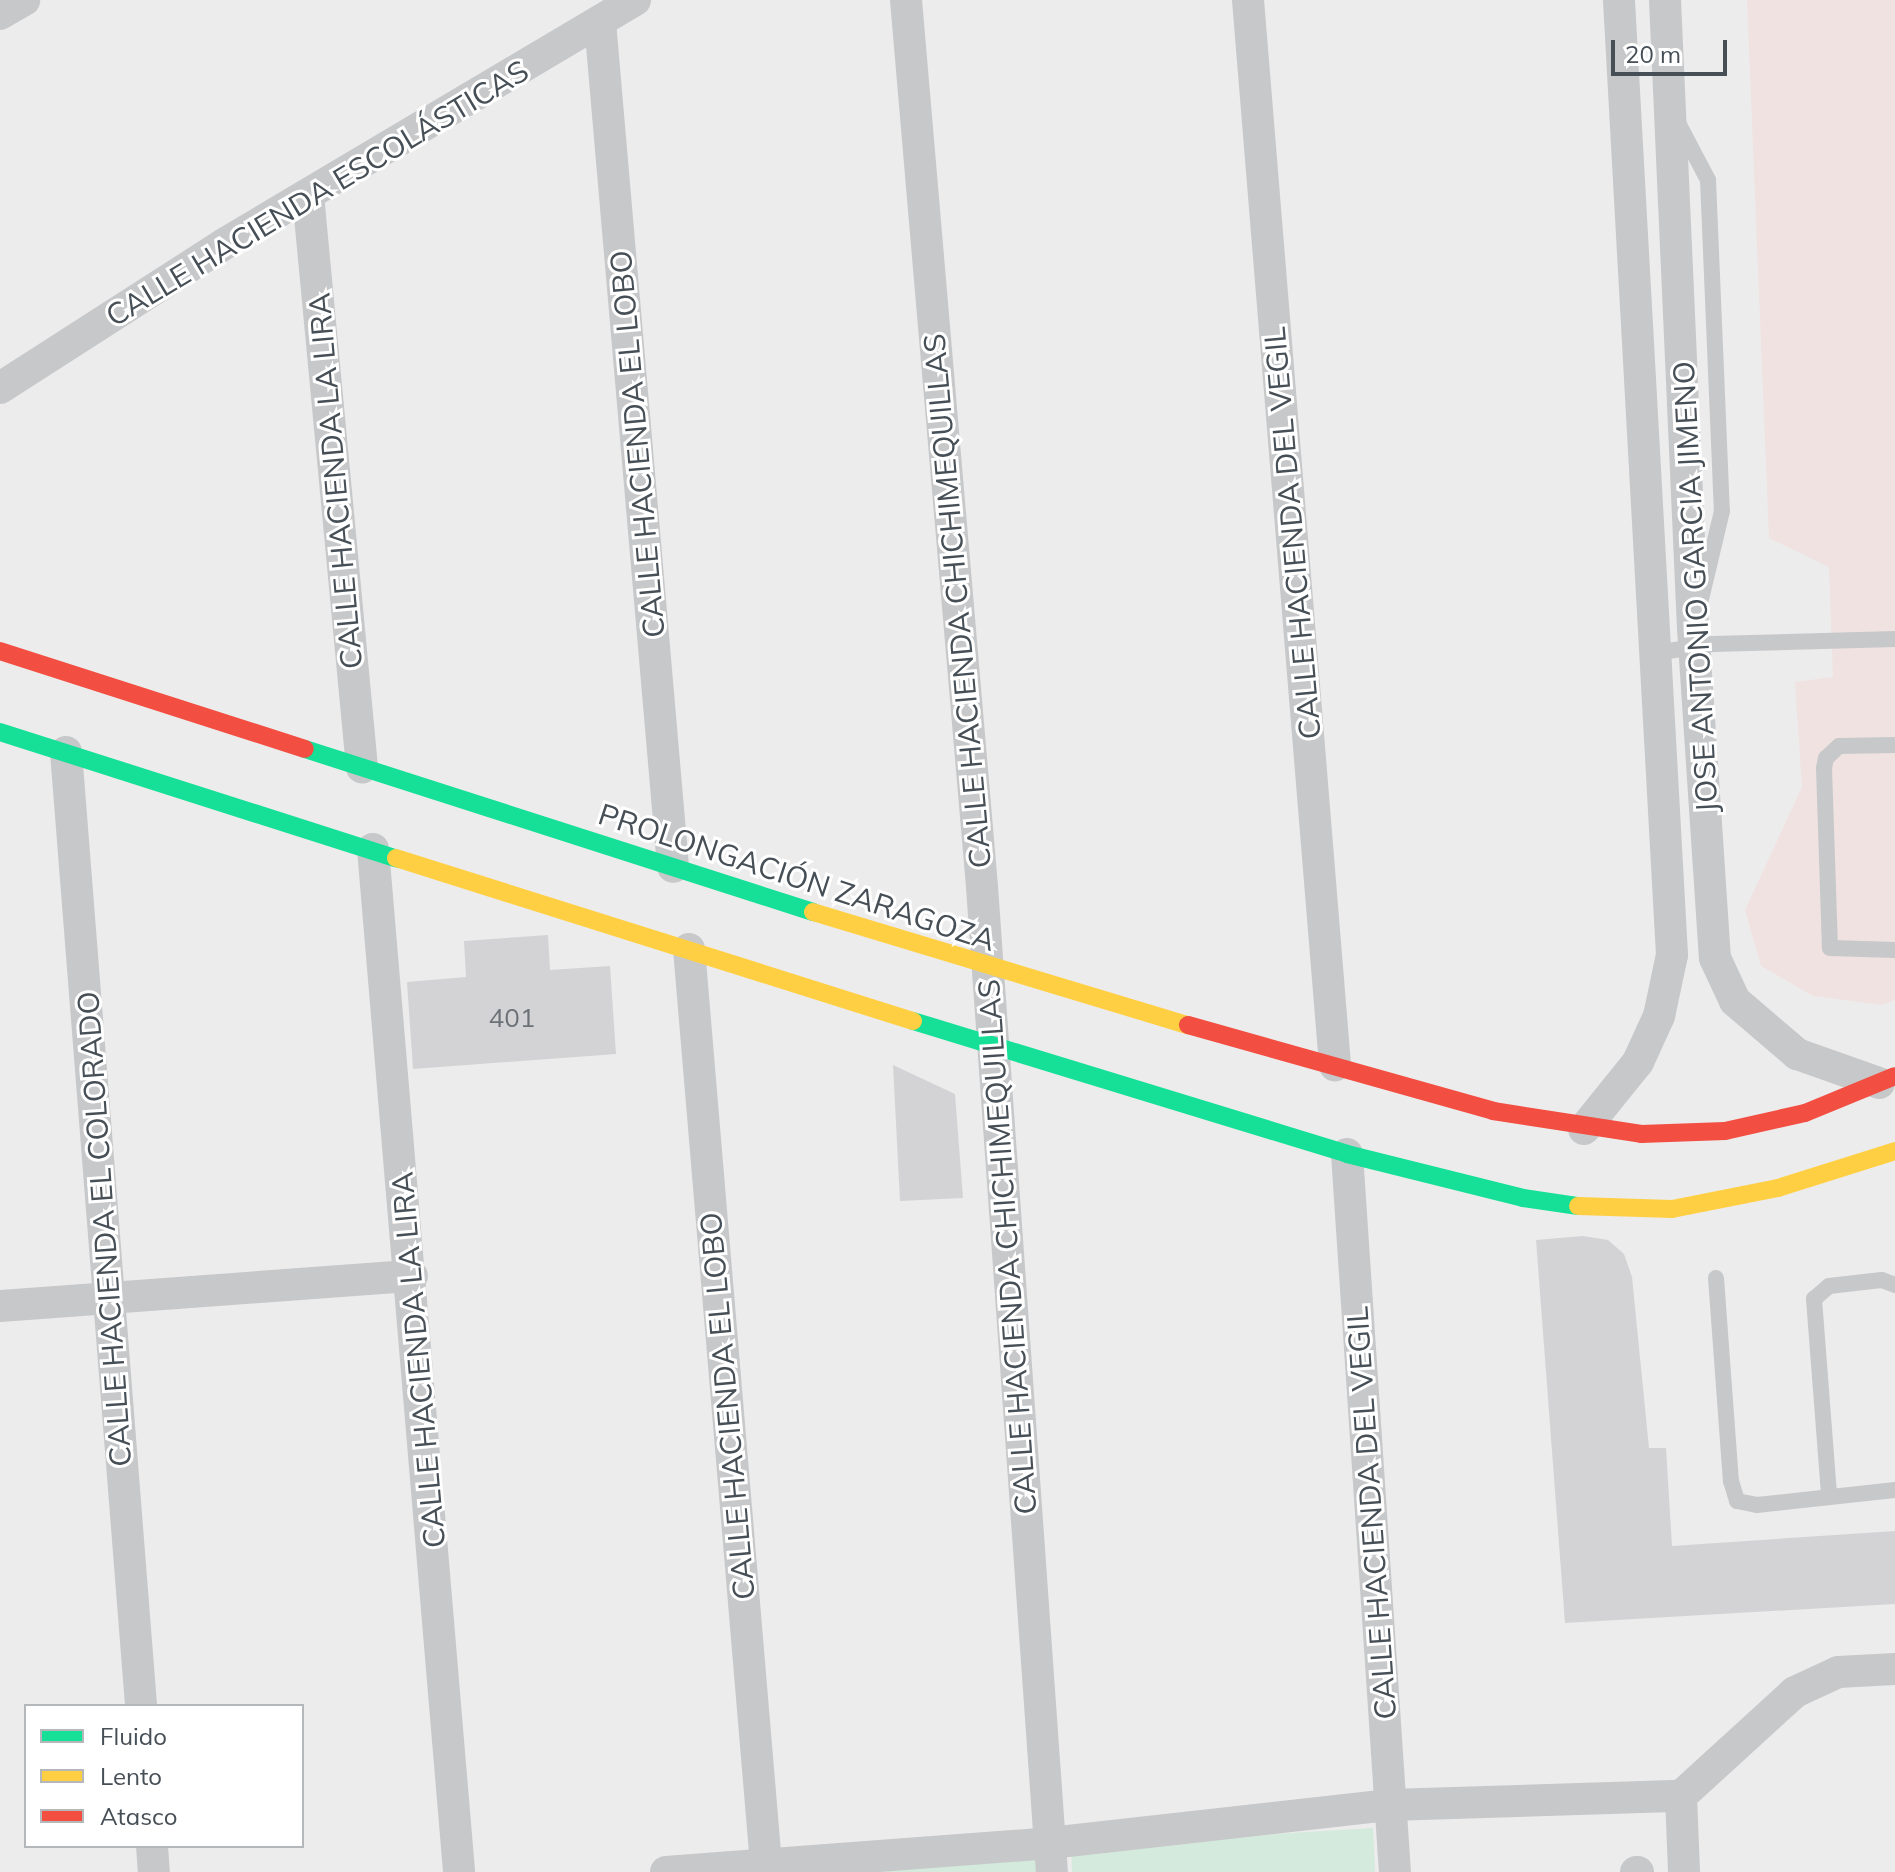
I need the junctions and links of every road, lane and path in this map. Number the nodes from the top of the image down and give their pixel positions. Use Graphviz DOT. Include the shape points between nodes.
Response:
graph roads {
  1 [pos="24,0"];
  2 [pos="635,0"];
  3 [pos="906,0"];
  4 [pos="1248,0"];
  5 [pos="1619,0"];
  6 [pos="1665,0"];
  7 [pos="0,14"];
  8 [pos="600,22"];
  9 [pos="308,195"];
  10 [pos="0,388"];
  11 [pos="1695,637"];
  12 [pos="1895,639"];
  13 [pos="0,651"];
  14 [pos="1656,653"];
  15 [pos="0,732"];
  16 [pos="1895,745"];
  17 [pos="66,752"];
  18 [pos="362,767"];
  19 [pos="373,849"];
  20 [pos="1711,864"];
  21 [pos="673,867"];
  22 [pos="1667,869"];
  23 [pos="689,949"];
  24 [pos="1895,950"];
  25 [pos="988,968"];
  26 [pos="990,1043"];
  27 [pos="1335,1065"];
  28 [pos="1887,1080"];
  29 [pos="1584,1129"];
  30 [pos="1895,1151"];
  31 [pos="1347,1154"];
  32 [pos="1873,1162"];
  33 [pos="1895,1168"];
  34 [pos="412,1276"];
  35 [pos="1716,1278"];
  36 [pos="1895,1285"];
  37 [pos="110,1300"];
  38 [pos="0,1306"];
  39 [pos="1895,1490"];
  40 [pos="1829,1494"];
  41 [pos="1895,1669"];
  42 [pos="141,1704"];
  43 [pos="1681,1796"];
  44 [pos="1390,1805"];
  45 [pos="152,1848"];
  46 [pos="1051,1857"];
  47 [pos="766,1864"];
  48 [pos="154,1872"];
  49 [pos="459,1872"];
  50 [pos="666,1872"];
  51 [pos="1395,1872"];
  52 [pos="1684,1872"];
  1 -- 7 [label="street"];
  2 -- 8 [label="street, CALLE HACIENDA ESCOLÁSTICAS"];
  3 -- 25 [label="street, CALLE HACIENDA CHICHIMEQUILLAS"];
  4 -- 27 [label="street, CALLE HACIENDA DEL VEGIL"];
  5 -- 14 [label="street, JOSE ANTONIO GARCIA JIMENO"];
  6 -- 11 [label="street, JOSE ANTONIO GARCIA JIMENO"];
  8 -- 9 [label="street, CALLE HACIENDA ESCOLÁSTICAS"];
  8 -- 21 [label="street, CALLE HACIENDA EL LOBO"];
  9 -- 10 [label="street, CALLE HACIENDA ESCOLÁSTICAS"];
  9 -- 18 [label="street, CALLE HACIENDA LA LIRA"];
  11 -- 12 [label="lane"];
  11 -- 14 [label="lane"];
  11 -- 20 [label="street, JOSE ANTONIO GARCIA JIMENO"];
  13 -- 18 [label="main road, PROLONGACIÓN ZARAGOZA"];
  14 -- 22 [label="street, JOSE ANTONIO GARCIA JIMENO"];
  15 -- 17 [label="main road"];
  16 -- 24 [label="lane" via="1839,746 1824,768 1830,948"];
  17 -- 19 [label="main road"];
  17 -- 37 [label="street, CALLE HACIENDA EL COLORADO"];
  18 -- 21 [label="main road, PROLONGACIÓN ZARAGOZA"];
  19 -- 23 [label="main road"];
  19 -- 34 [label="street, CALLE HACIENDA LA LIRA"];
  20 -- 22 [label="street"];
  20 -- 28 [label="street, JOSE ANTONIO GARCIA JIMENO" via="1715,958 1735,1001 1797,1054"];
  21 -- 25 [label="main road, PROLONGACIÓN ZARAGOZA"];
  22 -- 29 [label="street, JOSE ANTONIO GARCIA JIMENO" via="1672,955 1659,1016 1638,1062"];
  23 -- 26 [label="main road"];
  23 -- 47 [label="street, CALLE HACIENDA EL LOBO"];
  25 -- 26 [label="street, CALLE HACIENDA CHICHIMEQUILLAS"];
  25 -- 27 [label="main road, PROLONGACIÓN ZARAGOZA"];
  26 -- 31 [label="main road"];
  26 -- 46 [label="street, CALLE HACIENDA CHICHIMEQUILLAS"];
  27 -- 29 [label="main road, PROLONGACIÓN ZARAGOZA" via="1493,1111"];
  28 -- 29 [label="main road, PROLONGACIÓN ZARAGOZA" via="1805,1113 1725,1131 1681,1135"];
  30 -- 32 [label="main road"];
  31 -- 32 [label="main road" via="1556,1205 1636,1210 1730,1200"];
  31 -- 44 [label="street, CALLE HACIENDA DEL VEGIL"];
  32 -- 33 [label="main road"];
  34 -- 37 [label="street"];
  34 -- 49 [label="street, CALLE HACIENDA LA LIRA"];
  35 -- 40 [label="lane" via="1732,1492 1737,1501 1757,1505"];
  36 -- 40 [label="lane" via="1882,1280 1829,1286 1814,1299"];
  37 -- 38 [label="street"];
  37 -- 42 [label="street, CALLE HACIENDA EL COLORADO"];
  39 -- 40 [label="lane"];
  41 -- 43 [label="street" via="1838,1672 1795,1692"];
  43 -- 44 [label="street"];
  43 -- 52 [label="street"];
  44 -- 46 [label="street"];
  44 -- 51 [label="street, CALLE HACIENDA DEL VEGIL"];
  45 -- 48 [label="street"];
  46 -- 47 [label="street"];
  47 -- 50 [label="street"];
}
